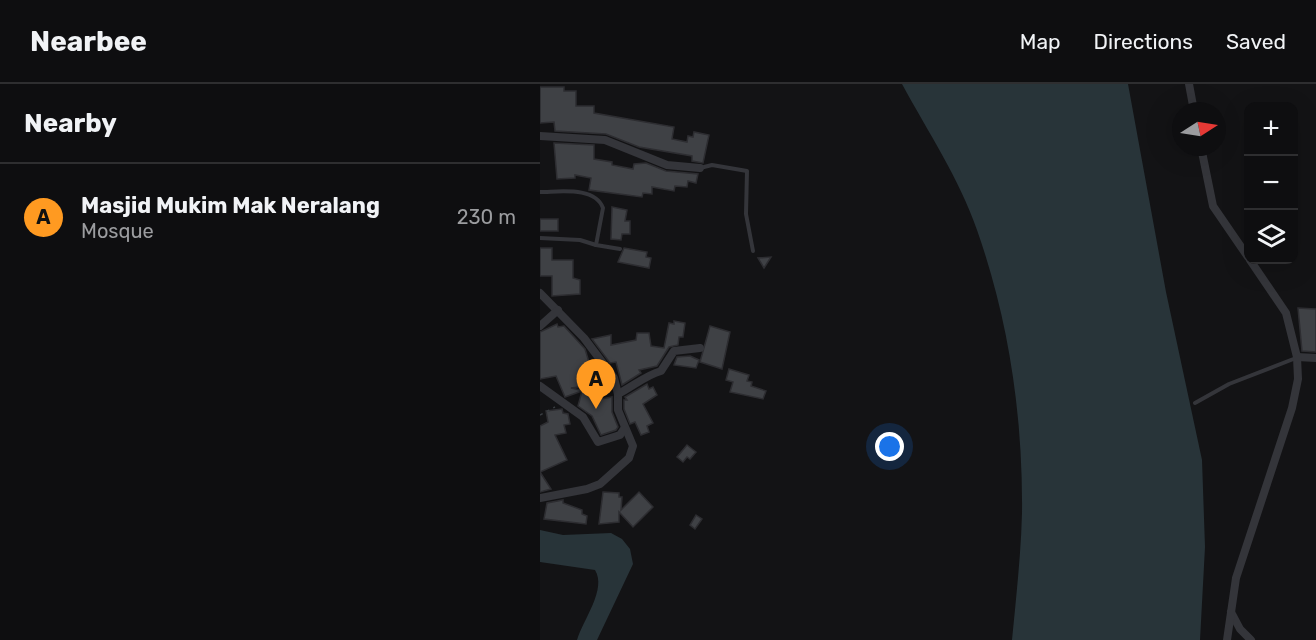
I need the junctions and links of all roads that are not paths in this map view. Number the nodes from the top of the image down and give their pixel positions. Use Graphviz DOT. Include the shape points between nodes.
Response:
graph roads {
  1 [pos="1189,84"];
  2 [pos="1192,102"];
  3 [pos="540,136"];
  4 [pos="1203,156"];
  5 [pos="700,168"];
  6 [pos="540,192"];
  7 [pos="540,238"];
  8 [pos="596,244"];
  9 [pos="620,249"];
  10 [pos="753,251"];
  11 [pos="1244,251"];
  12 [pos="1253,264"];
  13 [pos="540,293"];
  14 [pos="558,310"];
  15 [pos="540,326"];
  16 [pos="700,348"];
  17 [pos="1297,357"];
  18 [pos="1316,358"];
  19 [pos="540,386"];
  20 [pos="618,394"];
  21 [pos="1195,403"];
  22 [pos="624,429"];
  23 [pos="540,498"];
  24 [pos="1230,610"];
  25 [pos="1227,640"];
  26 [pos="1251,640"];
  1 -- 2 [label="street"];
  3 -- 5 [label="street" via="605,140 667,165"];
  4 -- 11 [label="street" via="1213,206"];
  5 -- 10 [label="lane" via="712,165 747,171 746,214"];
  6 -- 8 [label="lane" via="574,191 601,202"];
  7 -- 8 [label="lane"];
  8 -- 9 [label="lane"];
  12 -- 17 [label="street" via="1284,308"];
  13 -- 14 [label="street"];
  14 -- 15 [label="street"];
  14 -- 20 [label="street" via="609,370"];
  16 -- 20 [label="street" via="674,351 661,371"];
  17 -- 18 [label="street"];
  17 -- 21 [label="lane" via="1229,384"];
  17 -- 24 [label="street" via="1295,397 1237,573"];
  19 -- 22 [label="street" via="586,420 598,442 620,435"];
  20 -- 22 [label="street"];
  22 -- 23 [label="street" via="632,442 629,458 608,478 587,489"];
  24 -- 25 [label="street"];
  24 -- 26 [label="street"];
}
